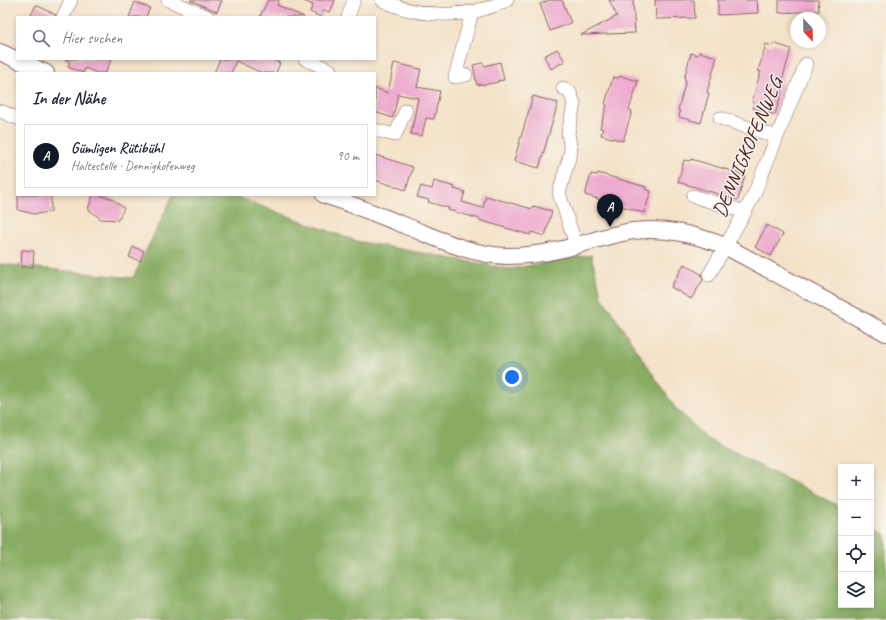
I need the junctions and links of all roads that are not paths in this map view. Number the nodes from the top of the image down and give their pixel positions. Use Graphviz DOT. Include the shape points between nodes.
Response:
graph roads {
  1 [pos="71,0"];
  2 [pos="168,0"];
  3 [pos="354,0"];
  4 [pos="382,0"];
  5 [pos="507,0"];
  6 [pos="472,12"];
  7 [pos="63,16"];
  8 [pos="206,16"];
  9 [pos="348,16"];
  10 [pos="0,52"];
  11 [pos="16,59"];
  12 [pos="18,60"];
  13 [pos="308,60"];
  14 [pos="806,64"];
  15 [pos="331,67"];
  16 [pos="44,72"];
  17 [pos="466,75"];
  18 [pos="564,88"];
  19 [pos="406,110"];
  20 [pos="0,111"];
  21 [pos="16,118"];
  22 [pos="720,118"];
  23 [pos="376,130"];
  24 [pos="777,137"];
  25 [pos="327,196"];
  26 [pos="692,196"];
  27 [pos="745,212"];
  28 [pos="576,245"];
  29 [pos="725,246"];
  30 [pos="709,275"];
  31 [pos="886,333"];
  1 -- 7 [label="street"];
  2 -- 8 [label="street"];
  3 -- 9 [label="street"];
  4 -- 6 [label="street" via="422,13"];
  5 -- 6 [label="street" via="496,6"];
  6 -- 17 [label="street" via="455,77"];
  10 -- 11 [label="street"];
  12 -- 16 [label="street"];
  13 -- 15 [label="street"];
  14 -- 24 [label="street, DENNIGKOFENWEG"];
  18 -- 28 [label="street" via="569,91 574,104 568,133 571,151 559,193"];
  19 -- 23 [label="street" via="395,135"];
  20 -- 21 [label="street"];
  22 -- 24 [label="street"];
  24 -- 27 [label="street, DENNIGKOFENWEG"];
  25 -- 28 [label="street, DENNIGKOFENWEG" via="480,253 529,256"];
  26 -- 27 [label="street"];
  27 -- 29 [label="street, DENNIGKOFENWEG"];
  28 -- 29 [label="street, DENNIGKOFENWEG" via="621,233 653,230 687,234"];
  29 -- 30 [label="street"];
  29 -- 31 [label="street, DENNIGKOFENWEG"];
}
